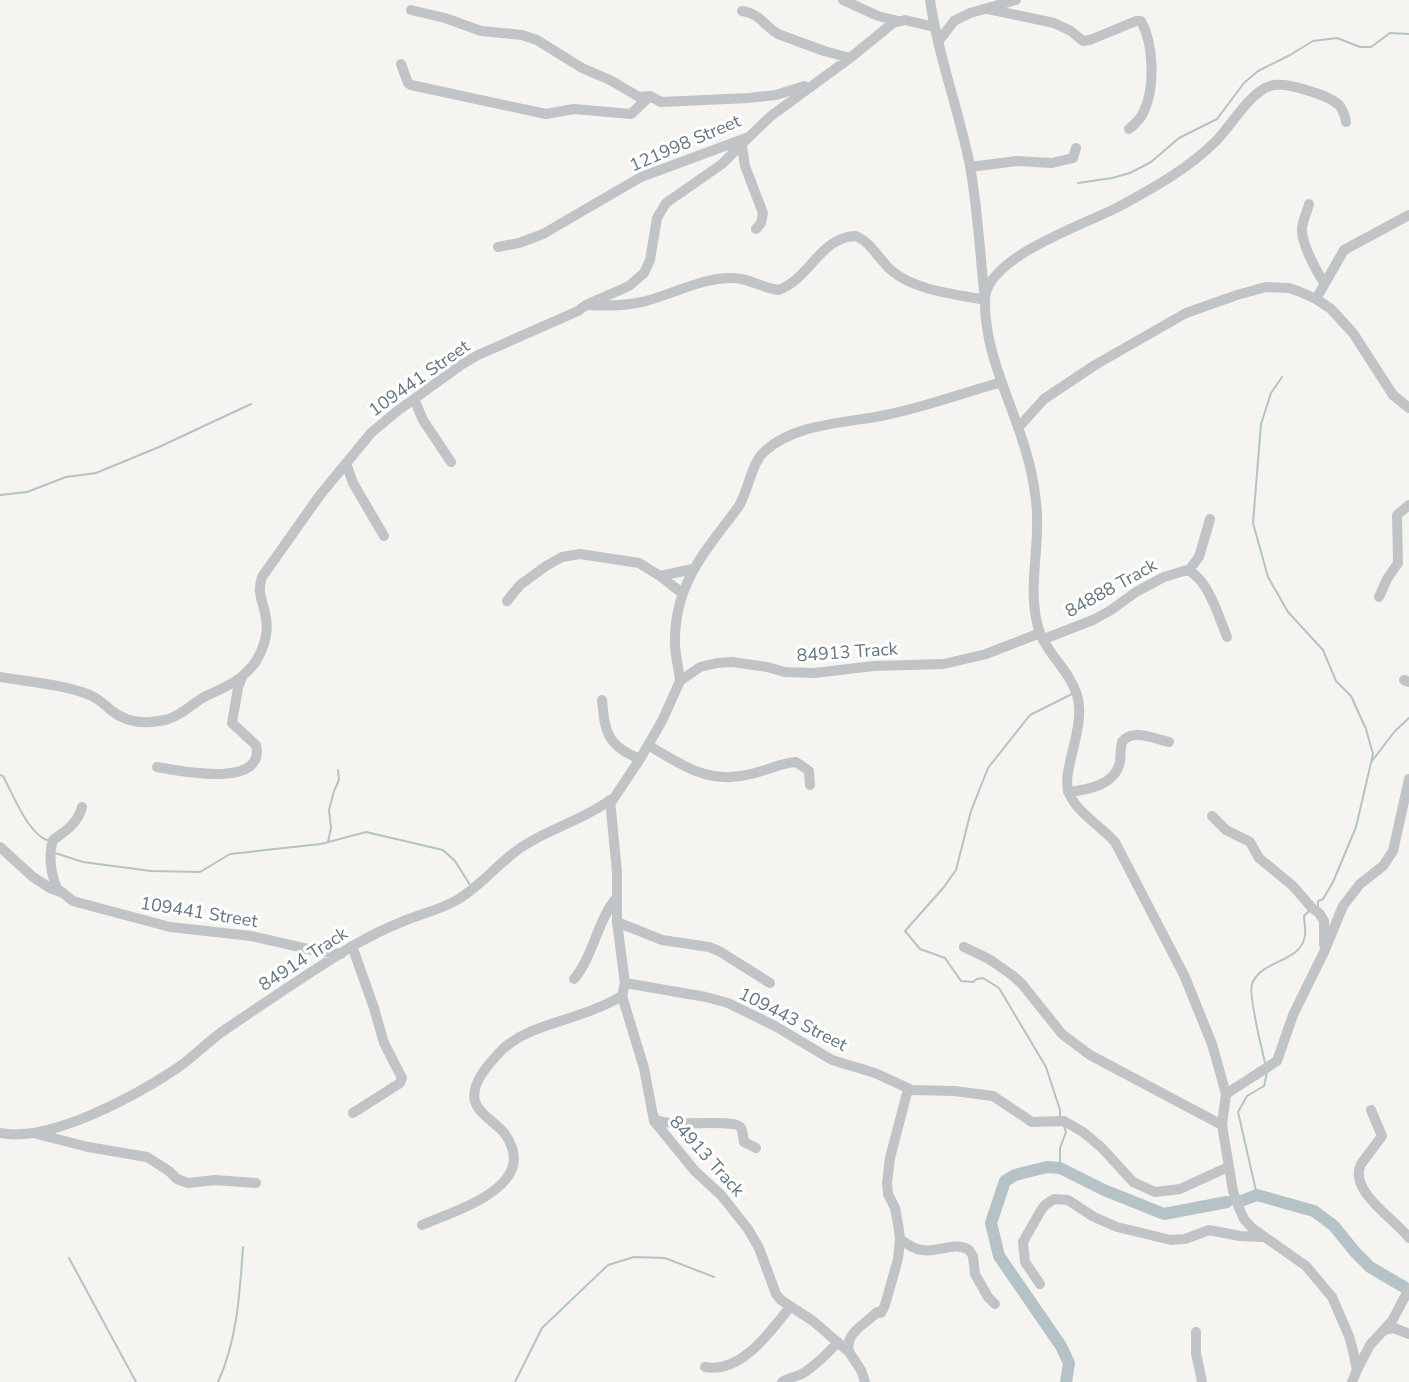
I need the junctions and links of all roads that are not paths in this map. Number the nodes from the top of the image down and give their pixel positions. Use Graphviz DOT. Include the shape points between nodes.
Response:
graph roads {
  1 [pos="843,0"];
  2 [pos="930,0"];
  3 [pos="1016,0"];
  4 [pos="988,9"];
  5 [pos="411,10"];
  6 [pos="742,11"];
  7 [pos="898,21"];
  8 [pos="934,27"];
  9 [pos="938,42"];
  10 [pos="850,58"];
  11 [pos="402,64"];
  12 [pos="821,79"];
  13 [pos="650,96"];
  14 [pos="1346,122"];
  15 [pos="1129,129"];
  16 [pos="749,136"];
  17 [pos="742,146"];
  18 [pos="1076,148"];
  19 [pos="970,167"];
  20 [pos="1309,204"];
  21 [pos="1409,215"];
  22 [pos="756,229"];
  23 [pos="498,247"];
  24 [pos="1324,283"];
  25 [pos="1316,299"];
  26 [pos="985,300"];
  27 [pos="586,305"];
  28 [pos="1002,382"];
  29 [pos="414,399"];
  30 [pos="1409,408"];
  31 [pos="1018,428"];
  32 [pos="451,462"];
  33 [pos="346,463"];
  34 [pos="1409,505"];
  35 [pos="1210,519"];
  36 [pos="384,536"];
  37 [pos="693,569"];
  38 [pos="1189,570"];
  39 [pos="660,576"];
  40 [pos="681,593"];
  41 [pos="1379,597"];
  42 [pos="507,601"];
  43 [pos="1042,636"];
  44 [pos="1227,637"];
  45 [pos="677,656"];
  46 [pos="700,667"];
  47 [pos="243,676"];
  48 [pos="0,677"];
  49 [pos="680,681"];
  50 [pos="602,700"];
  51 [pos="1169,742"];
  52 [pos="648,745"];
  53 [pos="640,759"];
  54 [pos="157,767"];
  55 [pos="1409,779"];
  56 [pos="810,785"];
  57 [pos="1068,792"];
  58 [pos="614,798"];
  59 [pos="82,807"];
  60 [pos="1212,816"];
  61 [pos="0,847"];
  62 [pos="63,893"];
  63 [pos="617,897"];
  64 [pos="617,922"];
  65 [pos="352,946"];
  66 [pos="964,947"];
  67 [pos="1324,952"];
  68 [pos="341,954"];
  69 [pos="574,979"];
  70 [pos="625,983"];
  71 [pos="770,983"];
  72 [pos="622,996"];
  73 [pos="908,1089"];
  74 [pos="1226,1094"];
  75 [pos="651,1109"];
  76 [pos="1371,1110"];
  77 [pos="353,1113"];
  78 [pos="1222,1125"];
  79 [pos="0,1133"];
  80 [pos="34,1134"];
  81 [pos="756,1148"];
  82 [pos="1228,1167"];
  83 [pos="256,1184"];
  84 [pos="422,1225"];
  85 [pos="1264,1237"];
  86 [pos="1409,1238"];
  87 [pos="900,1239"];
  88 [pos="1040,1284"];
  89 [pos="1409,1289"];
  90 [pos="995,1304"];
  91 [pos="790,1307"];
  92 [pos="1384,1330"];
  93 [pos="1196,1332"];
  94 [pos="1409,1334"];
  95 [pos="838,1342"];
  96 [pos="849,1352"];
  97 [pos="705,1367"];
  98 [pos="1357,1370"];
  99 [pos="782,1382"];
  100 [pos="865,1382"];
  101 [pos="1202,1382"];
  102 [pos="1352,1382"];
  1 -- 7 [label="street"];
  2 -- 8 [label="street"];
  3 -- 4 [label="street"];
  4 -- 9 [label="street" via="954,21"];
  4 -- 15 [label="street" via="1054,23 1083,41 1141,21 1151,70 1146,108"];
  5 -- 13 [label="street" via="481,31 537,40 582,69 639,97"];
  6 -- 10 [label="street" via="757,15 778,34"];
  7 -- 8 [label="street"];
  7 -- 10 [label="street, 121998 Street"];
  8 -- 9 [label="street"];
  9 -- 19 [label="street"];
  10 -- 12 [label="street, 121998 Street"];
  11 -- 13 [label="street" via="411,86 546,114 574,109 631,114"];
  12 -- 13 [label="street" via="792,91 749,98 661,102"];
  12 -- 16 [label="street, 121998 Street"];
  14 -- 26 [label="street" via="1341,108 1325,97 1304,89 1267,87 1217,140 1165,181 1016,258 993,278 985,291"];
  16 -- 17 [label="street"];
  16 -- 23 [label="street, 121998 Street" via="641,177 543,234"];
  17 -- 22 [label="street" via="763,213"];
  17 -- 27 [label="street" via="666,203 655,228 650,260 639,277"];
  18 -- 19 [label="street" via="1073,158 1062,162 1017,161"];
  19 -- 26 [label="street"];
  20 -- 24 [label="street" via="1302,233"];
  21 -- 24 [label="street" via="1344,250"];
  24 -- 25 [label="street"];
  25 -- 30 [label="street" via="1343,321 1383,382"];
  25 -- 31 [label="street" via="1289,288 1266,287 1186,314 1069,382 1044,399"];
  26 -- 27 [label="street, 109441 Street" via="904,279 856,236 840,238 792,283 778,290 740,278 726,278 641,302"];
  26 -- 28 [label="street" via="984,321"];
  27 -- 29 [label="street, 109441 Street" via="478,355"];
  28 -- 31 [label="street"];
  28 -- 37 [label="street" via="887,415 823,425 772,446 759,457 740,506"];
  29 -- 32 [label="street"];
  29 -- 33 [label="street, 109441 Street" via="371,433"];
  31 -- 43 [label="street" via="1037,505 1034,588"];
  33 -- 36 [label="street" via="353,483"];
  33 -- 47 [label="street, 109441 Street" via="262,577 259,590 266,637 262,651"];
  34 -- 41 [label="street" via="1397,515 1398,563"];
  35 -- 38 [label="street" via="1199,557"];
  37 -- 39 [label="street"];
  37 -- 40 [label="street"];
  38 -- 43 [label="street, 84888 Track" via="1164,577 1093,620"];
  38 -- 44 [label="street" via="1202,581"];
  39 -- 40 [label="street"];
  39 -- 42 [label="street" via="633,561 573,555 562,557 530,577"];
  40 -- 45 [label="street"];
  43 -- 46 [label="street, 84913 Track" via="944,664 874,666 814,674 732,662"];
  43 -- 57 [label="street" via="1073,683 1078,698 1080,723 1068,771"];
  45 -- 46 [label="street"];
  45 -- 49 [label="street"];
  46 -- 49 [label="street, 84913 Track"];
  47 -- 48 [label="street, 109441 Street" via="198,700 181,714 148,721 123,718 82,692"];
  47 -- 54 [label="street" via="232,723 256,745 257,757 252,767 230,773 192,773"];
  49 -- 52 [label="street"];
  50 -- 53 [label="street" via="607,734 625,753"];
  51 -- 57 [label="street" via="1128,736 1122,742 1117,769 1105,782"];
  52 -- 53 [label="street"];
  52 -- 56 [label="street" via="702,774 723,778 796,762 809,771"];
  53 -- 58 [label="street"];
  55 -- 67 [label="street" via="1393,851 1383,866 1348,897"];
  57 -- 74 [label="street" via="1074,803 1115,842 1137,882 1184,975 1212,1044"];
  58 -- 63 [label="street"];
  58 -- 65 [label="street, 84914 Track" via="519,849 456,901 381,930"];
  59 -- 62 [label="street" via="77,820 53,840 50,848 54,881"];
  60 -- 67 [label="street" via="1226,830 1250,842 1259,858 1319,913 1324,921"];
  61 -- 62 [label="street, 109441 Street" via="33,877"];
  62 -- 68 [label="street, 109441 Street" via="73,901 160,925 251,936"];
  63 -- 64 [label="street"];
  63 -- 69 [label="street"];
  64 -- 70 [label="street"];
  64 -- 71 [label="street" via="662,940 709,947"];
  65 -- 68 [label="street, 84914 Track"];
  65 -- 77 [label="street" via="384,1043 402,1078"];
  66 -- 78 [label="street" via="989,959 1022,984 1062,1034 1090,1055"];
  67 -- 74 [label="street" via="1293,1015 1277,1061"];
  68 -- 80 [label="street, 84914 Track" via="224,1030 177,1068 125,1099"];
  70 -- 72 [label="street"];
  70 -- 73 [label="street, 109443 Street" via="728,1003 831,1060 875,1073"];
  72 -- 75 [label="street, 84913 Track" via="645,1068"];
  72 -- 84 [label="street" via="512,1042 491,1063 477,1084 474,1100 506,1135 514,1159 511,1174 506,1182 477,1201"];
  73 -- 82 [label="street, 109443 Street" via="993,1096 1032,1122 1060,1120 1071,1124 1102,1148 1132,1182 1155,1192 1180,1190"];
  73 -- 87 [label="street" via="887,1183"];
  74 -- 78 [label="street"];
  75 -- 81 [label="street" via="655,1119 666,1124 737,1125 744,1142"];
  75 -- 91 [label="street, 84913 Track" via="660,1129 748,1229 777,1294"];
  76 -- 86 [label="street" via="1382,1136 1361,1164 1359,1179 1379,1208"];
  78 -- 82 [label="street"];
  79 -- 80 [label="street, 84914 Track"];
  80 -- 83 [label="street" via="147,1157 188,1184 215,1180"];
  82 -- 85 [label="street" via="1244,1219"];
  85 -- 88 [label="street" via="1209,1230 1171,1240 1117,1227 1068,1200 1054,1199 1045,1205 1023,1242 1025,1262"];
  85 -- 98 [label="street" via="1306,1266 1332,1297 1349,1336"];
  87 -- 90 [label="street" via="922,1250 969,1250 976,1277"];
  87 -- 96 [label="street" via="897,1266 885,1305 851,1336"];
  89 -- 92 [label="street"];
  91 -- 95 [label="street, 84913 Track"];
  91 -- 97 [label="street" via="759,1346 724,1366"];
  92 -- 94 [label="street" via="1394,1328"];
  92 -- 98 [label="street" via="1370,1345"];
  93 -- 101 [label="street"];
  95 -- 96 [label="street, 84913 Track"];
  95 -- 99 [label="street" via="803,1373"];
  96 -- 100 [label="street, 84913 Track"];
  98 -- 102 [label="street"];
}
